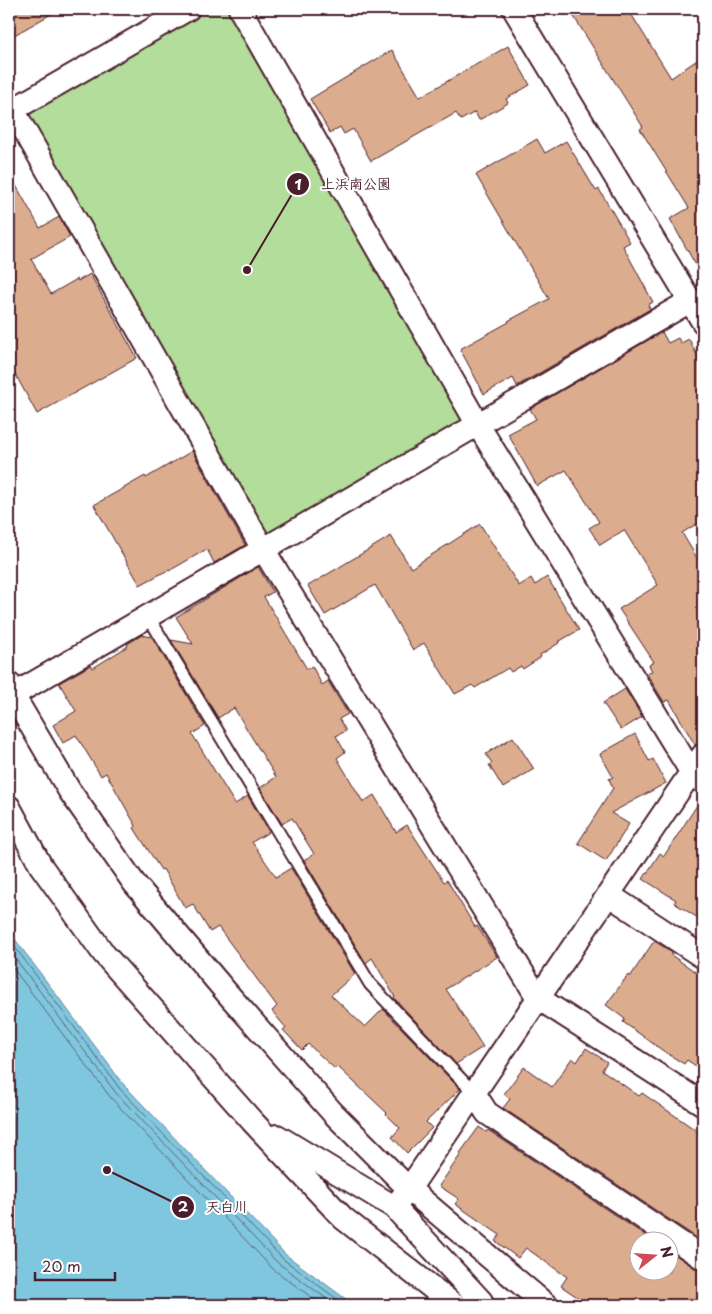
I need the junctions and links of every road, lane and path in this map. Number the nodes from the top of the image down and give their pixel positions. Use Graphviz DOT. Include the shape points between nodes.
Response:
graph roads {
  1 [pos="188,9"];
  2 [pos="240,9"];
  3 [pos="514,9"];
  4 [pos="11,111"];
  5 [pos="690,301"];
  6 [pos="703,322"];
  7 [pos="478,425"];
  8 [pos="263,549"];
  9 [pos="148,616"];
  10 [pos="11,690"];
  11 [pos="699,770"];
  12 [pos="9,807"];
  13 [pos="608,895"];
  14 [pos="703,957"];
  15 [pos="538,998"];
  16 [pos="474,1093"];
  17 [pos="703,1104"];
  18 [pos="252,1121"];
  19 [pos="408,1189"];
  20 [pos="394,1208"];
  21 [pos="703,1258"];
  22 [pos="454,1305"];
  23 [pos="482,1305"];
  24 [pos="546,1305"];
  1 -- 4 [label="street"];
  2 -- 7 [label="street"];
  3 -- 5 [label="street"];
  4 -- 8 [label="street"];
  5 -- 6 [label="street"];
  5 -- 7 [label="street"];
  7 -- 8 [label="street"];
  7 -- 11 [label="street"];
  8 -- 9 [label="street"];
  8 -- 15 [label="street"];
  9 -- 10 [label="street"];
  9 -- 16 [label="lane" via="370,984"];
  10 -- 19 [label="street" via="69,790 134,883 333,1113"];
  11 -- 13 [label="street"];
  12 -- 18 [label="street" via="41,866 104,954"];
  13 -- 14 [label="street"];
  13 -- 15 [label="street"];
  15 -- 16 [label="street"];
  15 -- 17 [label="street"];
  16 -- 19 [label="street"];
  16 -- 21 [label="street" via="486,1113"];
  18 -- 20 [label="street"];
  18 -- 22 [label="street" via="343,1218"];
  19 -- 20 [label="street"];
  19 -- 24 [label="street"];
  20 -- 23 [label="street"];
}
